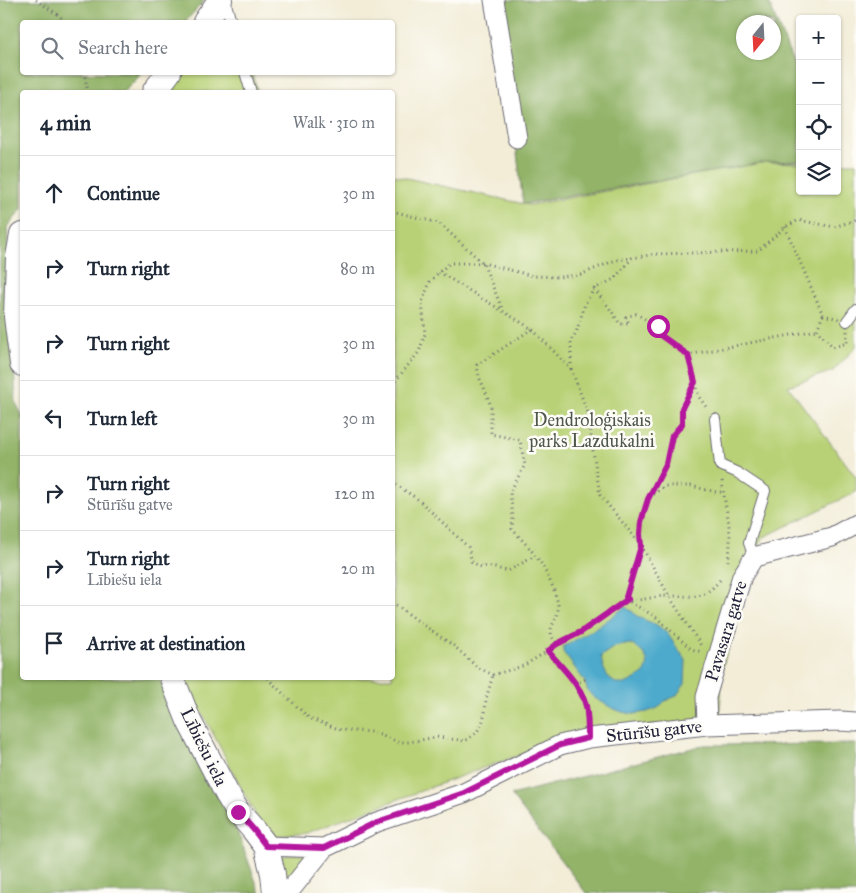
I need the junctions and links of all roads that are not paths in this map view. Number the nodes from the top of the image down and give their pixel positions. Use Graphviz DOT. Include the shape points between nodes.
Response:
graph roads {
  1 [pos="220,0"];
  2 [pos="225,0"];
  3 [pos="494,0"];
  4 [pos="206,20"];
  5 [pos="231,20"];
  6 [pos="167,75"];
  7 [pos="246,75"];
  8 [pos="156,90"];
  9 [pos="250,90"];
  10 [pos="517,138"];
  11 [pos="20,246"];
  12 [pos="856,309"];
  13 [pos="846,321"];
  14 [pos="20,348"];
  15 [pos="715,419"];
  16 [pos="856,524"];
  17 [pos="754,557"];
  18 [pos="173,680"];
  19 [pos="856,722"];
  20 [pos="707,725"];
  21 [pos="266,846"];
  22 [pos="324,848"];
  23 [pos="275,893"];
  24 [pos="288,893"];
  1 -- 4 [label="street"];
  2 -- 5 [label="lane"];
  3 -- 10 [label="street"];
  6 -- 8 [label="street"];
  7 -- 9 [label="lane"];
  11 -- 14 [label="street" via="16,317"];
  12 -- 13 [label="lane"];
  15 -- 17 [label="lane" via="720,465 765,491 750,543"];
  16 -- 17 [label="street" via="832,537"];
  17 -- 20 [label="street, Pavasara gatve" via="742,576 706,697"];
  18 -- 21 [label="street, Lībiešu iela" via="189,721 227,794"];
  19 -- 20 [label="street, Stūrīšu gatve"];
  20 -- 22 [label="street, Stūrīšu gatve" via="588,738 560,745 464,793 377,822"];
  21 -- 22 [label="street, Stūrīšu gatve"];
  21 -- 23 [label="street, Lībiešu iela" via="274,874"];
  22 -- 24 [label="street"];
}
